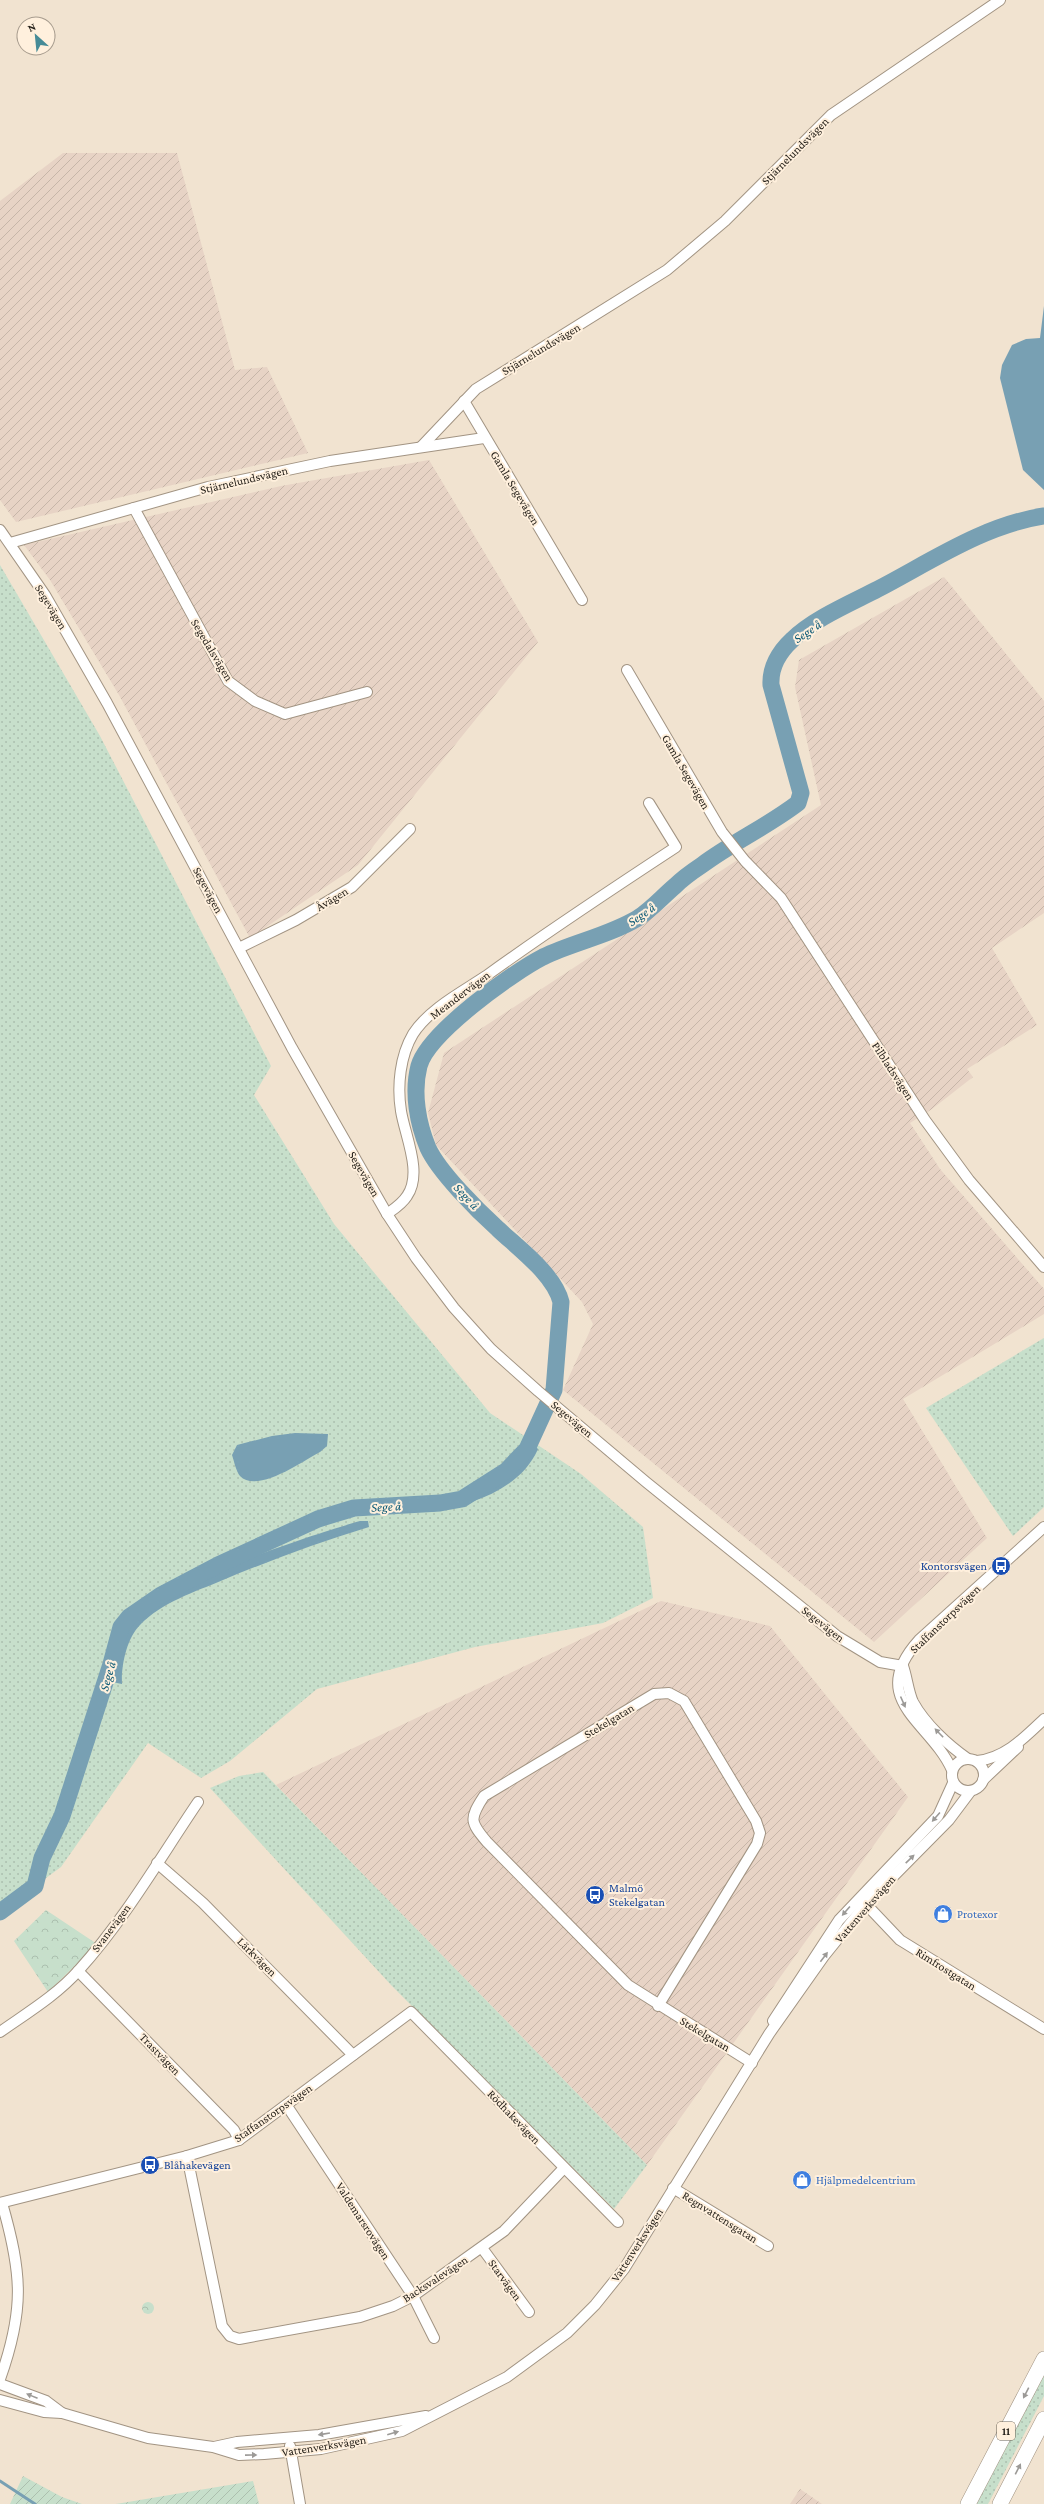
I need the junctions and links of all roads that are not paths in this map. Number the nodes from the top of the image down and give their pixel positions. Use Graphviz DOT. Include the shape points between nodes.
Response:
graph roads {
  1 [pos="1000,0"];
  2 [pos="464,401"];
  3 [pos="484,438"];
  4 [pos="421,447"];
  5 [pos="134,508"];
  6 [pos="0,530"];
  7 [pos="10,543"];
  8 [pos="582,600"];
  9 [pos="627,670"];
  10 [pos="367,692"];
  11 [pos="649,803"];
  12 [pos="410,829"];
  13 [pos="748,865"];
  14 [pos="239,948"];
  15 [pos="387,1214"];
  16 [pos="1044,1267"];
  17 [pos="1044,1527"];
  18 [pos="903,1666"];
  19 [pos="1044,1719"];
  20 [pos="1023,1740"];
  21 [pos="972,1760"];
  22 [pos="952,1770"];
  23 [pos="983,1780"];
  24 [pos="953,1783"];
  25 [pos="970,1792"];
  26 [pos="198,1802"];
  27 [pos="157,1863"];
  28 [pos="859,1897"];
  29 [pos="866,1904"];
  30 [pos="78,1971"];
  31 [pos="658,2006"];
  32 [pos="411,2012"];
  33 [pos="1044,2029"];
  34 [pos="0,2032"];
  35 [pos="769,2034"];
  36 [pos="353,2055"];
  37 [pos="752,2063"];
  38 [pos="287,2106"];
  39 [pos="239,2140"];
  40 [pos="187,2156"];
  41 [pos="564,2168"];
  42 [pos="673,2188"];
  43 [pos="1,2203"];
  44 [pos="618,2222"];
  45 [pos="768,2246"];
  46 [pos="482,2248"];
  47 [pos="413,2296"];
  48 [pos="529,2312"];
  49 [pos="434,2338"];
  50 [pos="1044,2359"];
  51 [pos="0,2379"];
  52 [pos="0,2384"];
  53 [pos="0,2400"];
  54 [pos="62,2413"];
  55 [pos="432,2415"];
  56 [pos="1044,2419"];
  57 [pos="289,2438"];
  58 [pos="213,2447"];
  59 [pos="291,2452"];
  60 [pos="300,2504"];
  61 [pos="968,2504"];
  62 [pos="1000,2504"];
  1 -- 2 [label="street, Stjärnelundsvägen" via="831,115 725,221 667,270 494,377"];
  2 -- 3 [label="street, Gamla Segevägen"];
  2 -- 4 [label="street, Stjärnelundsvägen"];
  3 -- 4 [label="street, Gamla Segevägen"];
  3 -- 8 [label="street, Gamla Segevägen"];
  4 -- 5 [label="street, Stjärnelundsvägen" via="330,461 208,487"];
  5 -- 7 [label="street, Stjärnelundsvägen"];
  5 -- 10 [label="street, Segedalsvägen" via="228,681 255,701 285,714"];
  6 -- 7 [label="street, Segevägen"];
  7 -- 14 [label="street, Segevägen" via="45,595 107,703"];
  9 -- 13 [label="street, Gamla Segevägen" via="722,832"];
  11 -- 15 [label="street, Meandervägen" via="676,847 569,916 440,1007 414,1033 405,1054 400,1080 401,1110 411,1154 413,1180 407,1197"];
  12 -- 14 [label="street, Åvägen" via="352,887 296,920"];
  13 -- 16 [label="street, Pilbladsvägen" via="781,898 925,1120 968,1180"];
  14 -- 15 [label="street, Segevägen" via="326,1110"];
  15 -- 18 [label="street, Segevägen" via="454,1308 491,1348 538,1391 837,1636 880,1662"];
  17 -- 18 [label="street, Staffanstorpsvägen" via="919,1640"];
  21 -- 18 [label="street, one-way" via="953,1747 917,1708 910,1694"];
  18 -- 22 [label="street, one-way" via="897,1684 903,1704 945,1755"];
  19 -- 20 [label="street"];
  20 -- 21 [label="street" via="995,1758"];
  20 -- 23 [label="street" via="1014,1753"];
  21 -- 22 [label="street" via="957,1762"];
  21 -- 23 [label="street" via="984,1772"];
  22 -- 24 [label="street"];
  23 -- 25 [label="street" via="978,1788"];
  24 -- 25 [label="street" via="962,1791"];
  24 -- 28 [label="street, Vattenverksvägen, one-way" via="938,1816"];
  29 -- 25 [label="street, Vattenverksvägen, one-way" via="944,1826"];
  26 -- 27 [label="street, Svanevägen"];
  27 -- 30 [label="street, Svanevägen" via="124,1913"];
  27 -- 36 [label="street, Lärkvägen" via="203,1903"];
  28 -- 29 [label="street, Rimfrostgatan"];
  28 -- 35 [label="street, Vattenverksvägen, one-way" via="812,1958 773,2019"];
  29 -- 33 [label="street, Rimfrostgatan" via="900,1940"];
  35 -- 29 [label="street, Vattenverksvägen, one-way" via="824,1956"];
  30 -- 34 [label="street, Svanevägen" via="37,2007"];
  30 -- 39 [label="street, Trastvägen" via="234,2130"];
  31 -- 31 [label="street, Stekelgatan" via="628,1986 487,1842 474,1826 473,1813 484,1796 654,1694 668,1693 684,1701 756,1820 760,1833 757,1844"];
  31 -- 37 [label="street, Stekelgatan"];
  32 -- 36 [label="street, Staffanstorpsvägen"];
  32 -- 41 [label="street, Rödhakevägen"];
  35 -- 37 [label="street, Vattenverksvägen"];
  36 -- 38 [label="street, Staffanstorpsvägen"];
  37 -- 42 [label="street, Vattenverksvägen"];
  38 -- 39 [label="street, Staffanstorpsvägen"];
  38 -- 47 [label="street, Valdemarsrovägen"];
  39 -- 40 [label="street, Staffanstorpsvägen"];
  40 -- 43 [label="street, Staffanstorpsvägen"];
  40 -- 47 [label="street, Backsvalevägen" via="221,2321 224,2330 230,2336 239,2339 343,2321 376,2313"];
  41 -- 44 [label="street, Rödhakevägen"];
  41 -- 46 [label="street, Backsvalevägen" via="504,2230"];
  42 -- 45 [label="street, Regnvattensgatan"];
  42 -- 55 [label="street, Vattenverksvägen" via="624,2269 595,2305 567,2333 507,2377"];
  43 -- 51 [label="street" via="18,2268 20,2295 11,2348"];
  46 -- 47 [label="street, Backsvalevägen"];
  46 -- 48 [label="street, Starvägen"];
  47 -- 49 [label="street, Valdemarsrovägen"];
  50 -- 61 [label="highway, 11, one-way"];
  54 -- 52 [label="street, Vattenverksvägen, one-way" via="46,2401"];
  53 -- 54 [label="street, Vattenverksvägen" via="44,2412"];
  54 -- 58 [label="street, Vattenverksvägen" via="148,2438"];
  55 -- 57 [label="street, Vattenverksvägen, one-way"];
  59 -- 55 [label="street, Vattenverksvägen, one-way" via="377,2438 402,2431"];
  62 -- 56 [label="highway, 11, one-way"];
  57 -- 58 [label="street, Vattenverksvägen" via="237,2442"];
  57 -- 59 [label="street"];
  58 -- 59 [label="street, Vattenverksvägen, one-way" via="239,2455"];
  59 -- 60 [label="street"];
}
